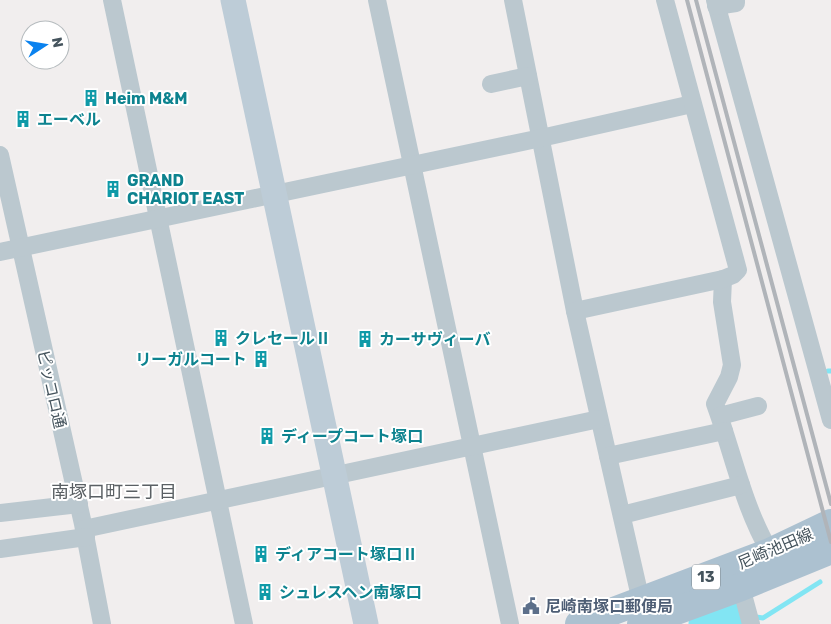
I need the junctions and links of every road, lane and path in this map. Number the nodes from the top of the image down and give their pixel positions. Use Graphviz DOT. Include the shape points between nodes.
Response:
graph roads {
  1 [pos="112,0"];
  2 [pos="233,0"];
  3 [pos="377,0"];
  4 [pos="513,0"];
  5 [pos="665,0"];
  6 [pos="736,0"];
  7 [pos="715,3"];
  8 [pos="528,76"];
  9 [pos="491,84"];
  10 [pos="692,104"];
  11 [pos="541,138"];
  12 [pos="0,155"];
  13 [pos="412,164"];
  14 [pos="275,194"];
  15 [pos="158,218"];
  16 [pos="20,247"];
  17 [pos="0,252"];
  18 [pos="723,279"];
  19 [pos="575,311"];
  20 [pos="758,406"];
  21 [pos="599,419"];
  22 [pos="831,420"];
  23 [pos="722,424"];
  24 [pos="472,445"];
  25 [pos="608,456"];
  26 [pos="335,475"];
  27 [pos="741,485"];
  28 [pos="218,500"];
  29 [pos="78,504"];
  30 [pos="0,513"];
  31 [pos="622,515"];
  32 [pos="831,523"];
  33 [pos="85,533"];
  34 [pos="0,549"];
  35 [pos="831,550"];
  36 [pos="770,552"];
  37 [pos="744,595"];
  38 [pos="641,618"];
  39 [pos="102,624"];
  40 [pos="244,624"];
  41 [pos="366,624"];
  42 [pos="510,624"];
  43 [pos="579,624"];
  44 [pos="751,624"];
  1 -- 15 [label="street"];
  2 -- 14 [label="street"];
  3 -- 13 [label="street"];
  4 -- 8 [label="street"];
  5 -- 10 [label="street"];
  6 -- 7 [label="street" via="736,3"];
  7 -- 22 [label="street"];
  8 -- 9 [label="street"];
  8 -- 11 [label="street"];
  10 -- 11 [label="street"];
  10 -- 18 [label="street" via="738,270 733,276"];
  11 -- 13 [label="street"];
  11 -- 19 [label="street"];
  12 -- 16 [label="street, ピッコロ通"];
  13 -- 14 [label="street"];
  13 -- 24 [label="street"];
  14 -- 15 [label="street"];
  14 -- 26 [label="street"];
  15 -- 16 [label="street"];
  15 -- 28 [label="street"];
  16 -- 17 [label="street"];
  16 -- 29 [label="street, ピッコロ通"];
  18 -- 19 [label="street"];
  18 -- 23 [label="street" via="722,302 732,365 715,404"];
  19 -- 21 [label="street"];
  20 -- 23 [label="street"];
  21 -- 24 [label="street"];
  21 -- 25 [label="street"];
  23 -- 25 [label="street"];
  23 -- 27 [label="street"];
  24 -- 26 [label="street"];
  24 -- 42 [label="street"];
  25 -- 31 [label="street"];
  26 -- 28 [label="street"];
  26 -- 41 [label="street"];
  27 -- 31 [label="street"];
  27 -- 36 [label="street"];
  28 -- 33 [label="street"];
  28 -- 40 [label="street"];
  29 -- 30 [label="street"];
  29 -- 33 [label="street, ピッコロ通"];
  31 -- 38 [label="street"];
  32 -- 36 [label="main road, 尼崎池田線 / 13"];
  33 -- 34 [label="street"];
  33 -- 39 [label="street, ピッコロ通"];
  35 -- 37 [label="main road, 尼崎池田線 / 13"];
  36 -- 38 [label="main road, 尼崎池田線 / 13"];
  37 -- 38 [label="main road, 尼崎池田線 / 13"];
  37 -- 44 [label="street"];
  38 -- 43 [label="main road, 尼崎池田線 / 13"];
}
